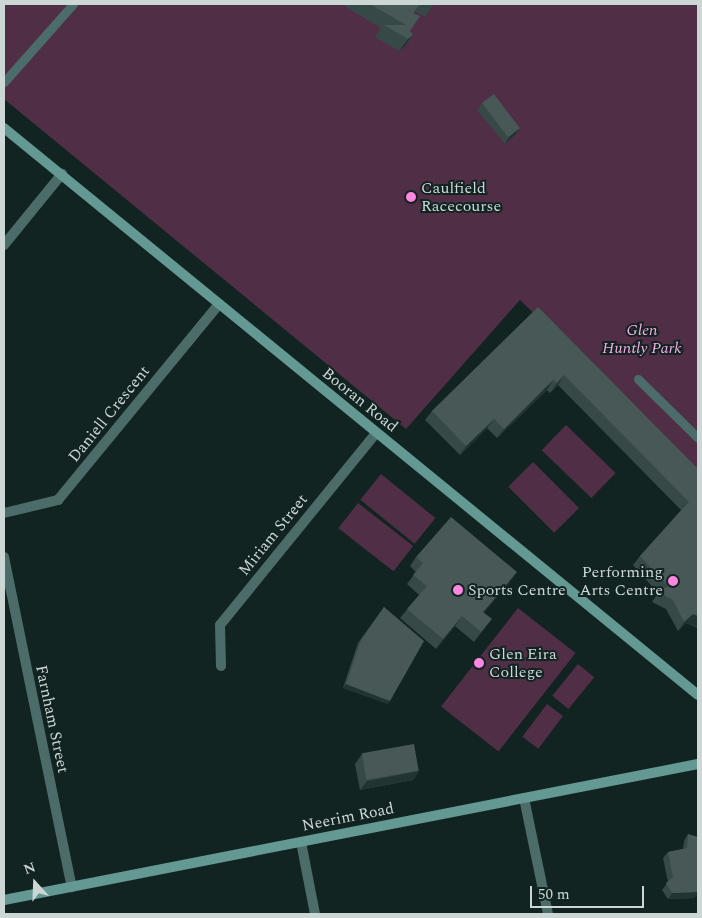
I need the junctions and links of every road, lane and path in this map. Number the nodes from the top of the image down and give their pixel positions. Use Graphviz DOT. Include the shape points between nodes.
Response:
graph roads {
  1 [pos="73,4"];
  2 [pos="4,82"];
  3 [pos="4,128"];
  4 [pos="62,174"];
  5 [pos="4,245"];
  6 [pos="219,304"];
  7 [pos="638,379"];
  8 [pos="376,433"];
  9 [pos="698,438"];
  10 [pos="4,513"];
  11 [pos="4,557"];
  12 [pos="221,666"];
  13 [pos="698,695"];
  14 [pos="698,764"];
  15 [pos="524,798"];
  16 [pos="301,842"];
  17 [pos="72,887"];
  18 [pos="4,900"];
  19 [pos="315,914"];
  20 [pos="548,914"];
  1 -- 2 [label="lane"];
  3 -- 4 [label="main road, Booran Road"];
  4 -- 5 [label="street"];
  4 -- 6 [label="main road, Booran Road"];
  6 -- 8 [label="main road, Booran Road"];
  6 -- 10 [label="street, Daniell Crescent" via="58,500"];
  7 -- 9 [label="lane"];
  8 -- 12 [label="street, Miriam Street" via="220,625"];
  8 -- 13 [label="main road, Booran Road"];
  11 -- 17 [label="street, Farnham Street"];
  14 -- 15 [label="main road, Neerim Road"];
  15 -- 16 [label="main road, Neerim Road"];
  15 -- 20 [label="street"];
  16 -- 17 [label="main road, Neerim Road"];
  16 -- 19 [label="street"];
  17 -- 18 [label="main road, Neerim Road"];
}
